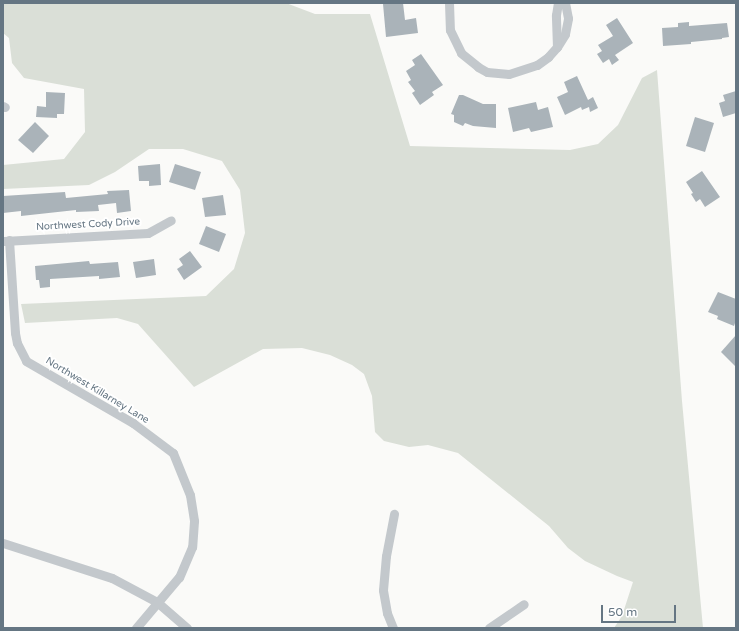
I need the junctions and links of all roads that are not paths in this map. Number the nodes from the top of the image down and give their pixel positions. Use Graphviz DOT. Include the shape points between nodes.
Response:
graph roads {
  1 [pos="448,3"];
  2 [pos="558,3"];
  3 [pos="565,3"];
  4 [pos="557,47"];
  5 [pos="171,220"];
  6 [pos="6,241"];
  7 [pos="394,514"];
  8 [pos="3,543"];
  9 [pos="157,602"];
  10 [pos="524,604"];
  11 [pos="136,628"];
  12 [pos="187,628"];
  13 [pos="393,628"];
  14 [pos="489,628"];
  1 -- 4 [label="street" via="450,30 455,43 469,61 487,72 520,72 537,65"];
  2 -- 4 [label="street"];
  3 -- 4 [label="street" via="568,18 565,34"];
  5 -- 6 [label="street, Northwest Cody Drive" via="148,233"];
  6 -- 9 [label="street, Northwest Killarney Lane" via="15,333 26,361 133,422 173,453 190,495 194,521 192,547 179,577"];
  7 -- 13 [label="street" via="383,590 386,613"];
  8 -- 9 [label="street" via="112,578"];
  9 -- 11 [label="street, Northwest Killarney Lane"];
  9 -- 12 [label="street"];
  10 -- 14 [label="street"];
}
